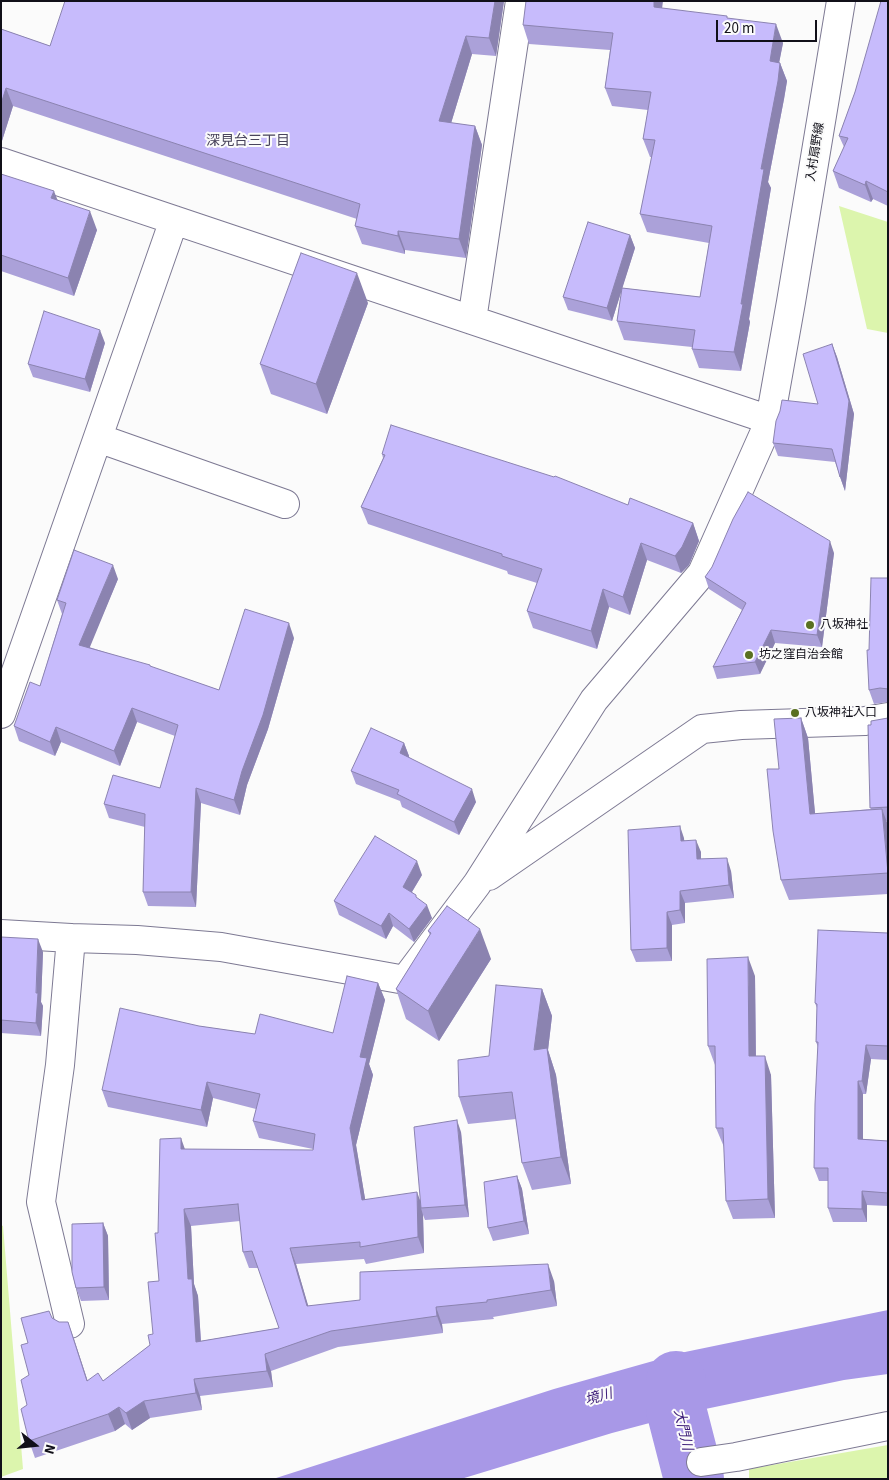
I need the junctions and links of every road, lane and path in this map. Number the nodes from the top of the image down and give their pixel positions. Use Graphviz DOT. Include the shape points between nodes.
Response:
graph roads {
  1 [pos="520,1"];
  2 [pos="841,1"];
  3 [pos="1,162"];
  4 [pos="174,220"];
  5 [pos="472,320"];
  6 [pos="770,420"];
  7 [pos="98,438"];
  8 [pos="285,504"];
  9 [pos="1,714"];
  10 [pos="888,717"];
  11 [pos="477,884"];
  12 [pos="1,934"];
  13 [pos="71,938"];
  14 [pos="70,1324"];
  15 [pos="888,1426"];
  16 [pos="701,1462"];
  17 [pos="736,1468"];
  1 -- 5 [label="street"];
  2 -- 6 [label="street, 入村扇野線"];
  3 -- 4 [label="street"];
  4 -- 5 [label="street"];
  4 -- 7 [label="street"];
  5 -- 6 [label="street"];
  6 -- 11 [label="street, 入村扇野線" via="702,573 594,700"];
  7 -- 8 [label="street"];
  7 -- 9 [label="street"];
  10 -- 11 [label="street" via="865,721 702,729"];
  11 -- 13 [label="street" via="405,980 221,947"];
  12 -- 13 [label="street"];
  13 -- 14 [label="street" via="60,1065 41,1202"];
  15 -- 17 [label="street"];
  16 -- 17 [label="street"];
}
